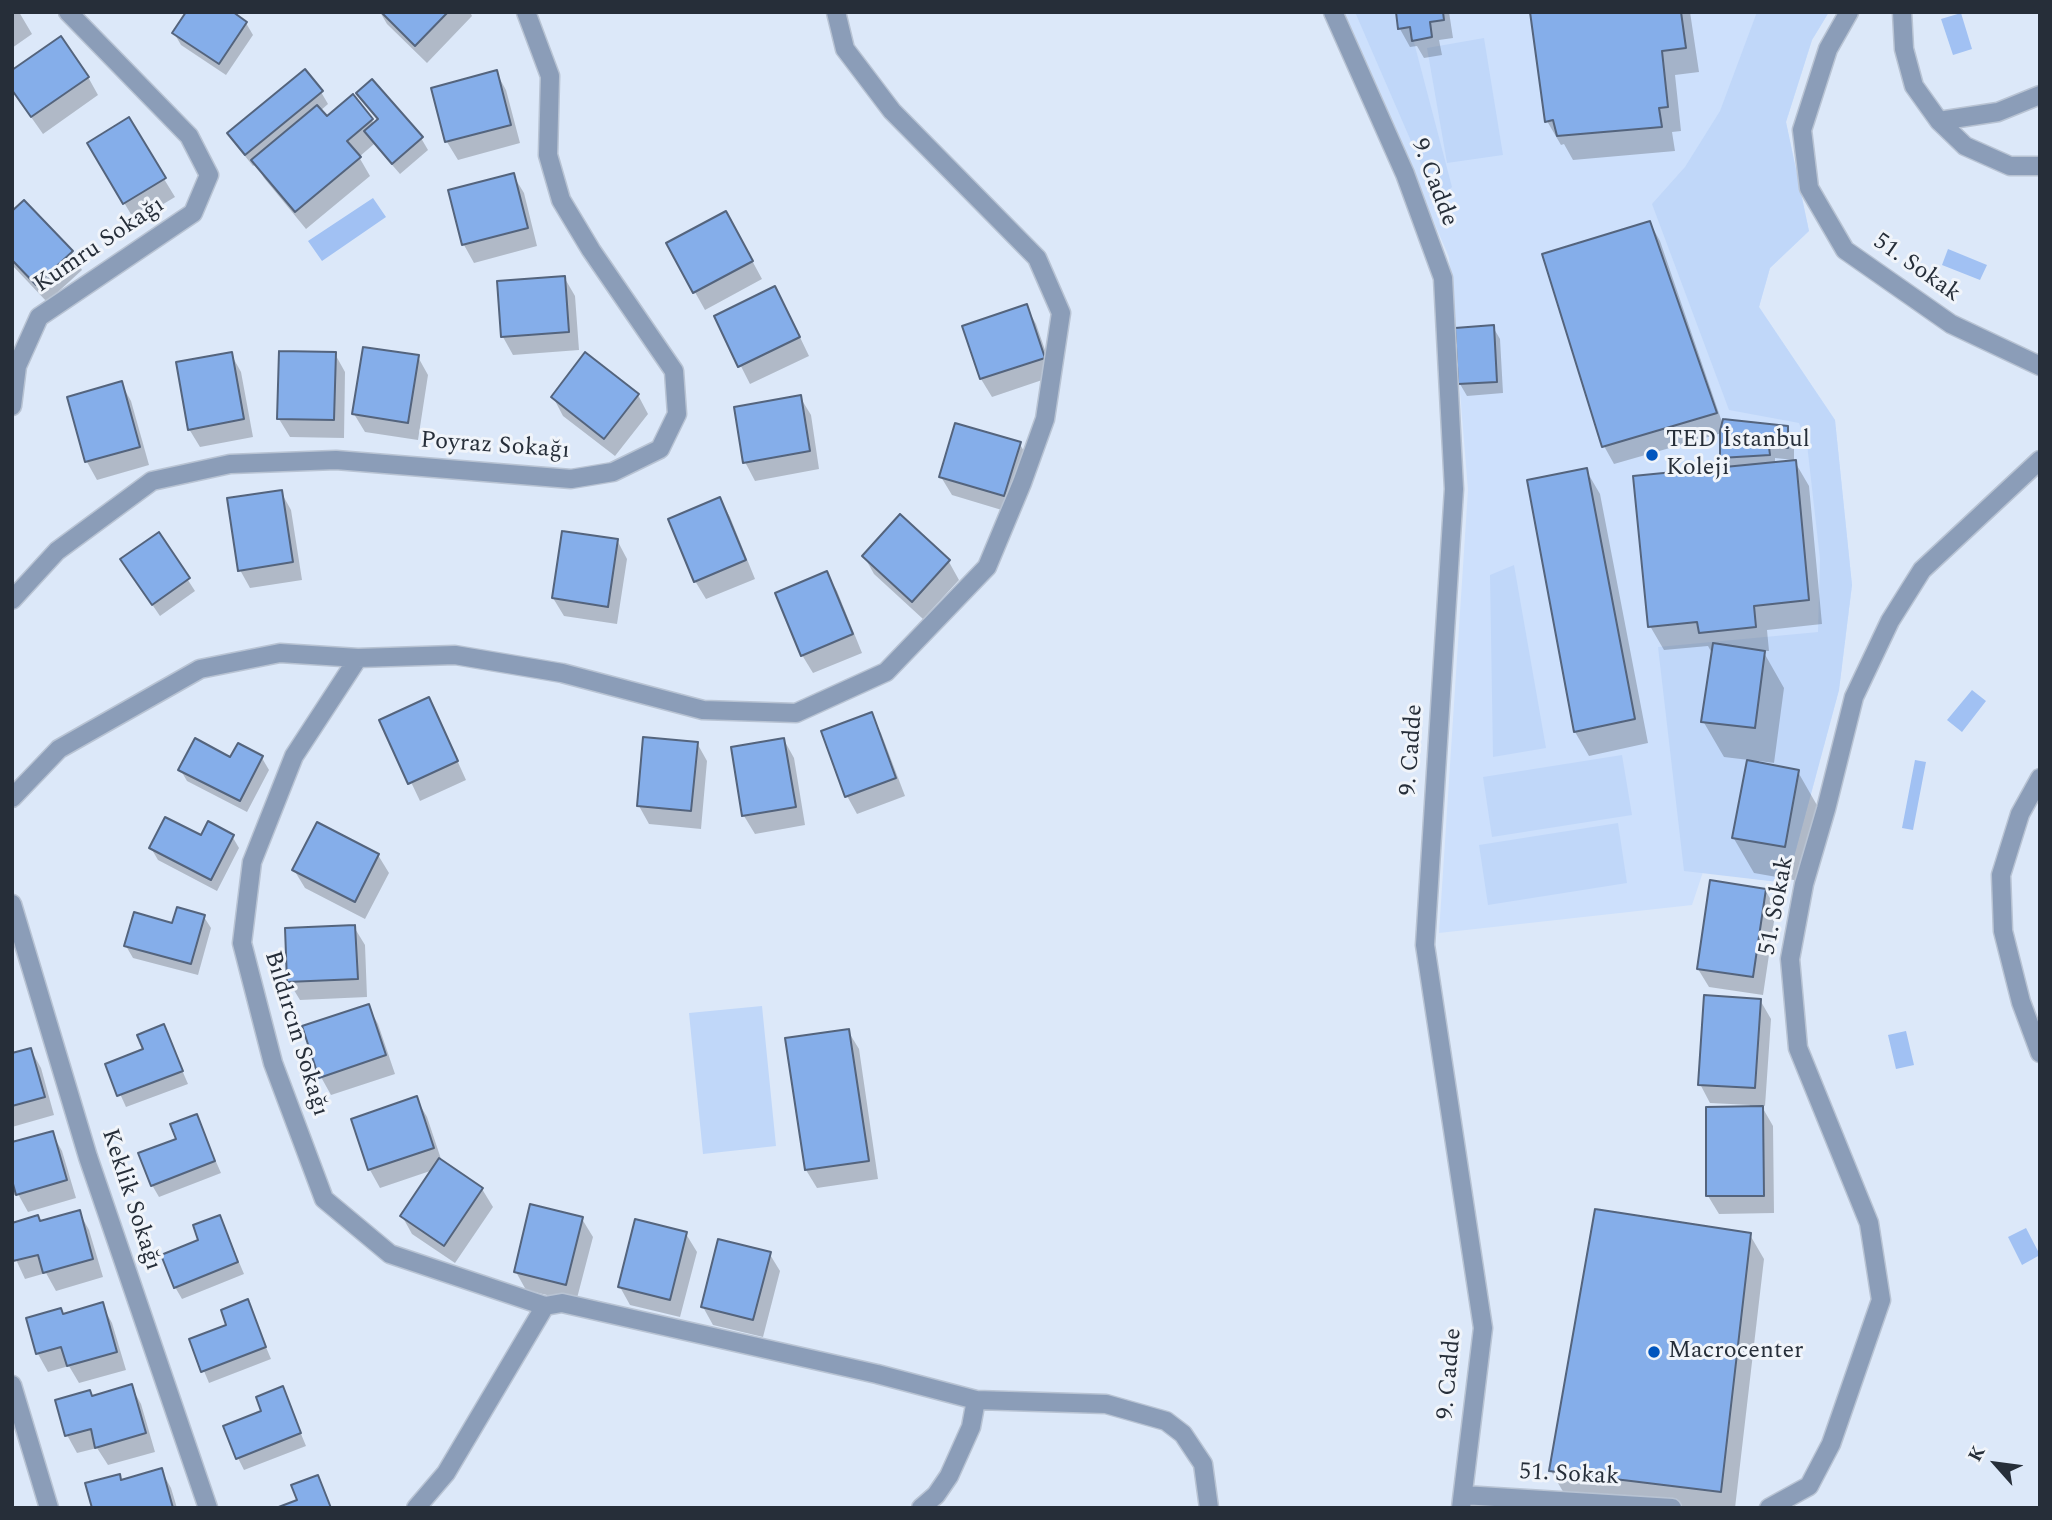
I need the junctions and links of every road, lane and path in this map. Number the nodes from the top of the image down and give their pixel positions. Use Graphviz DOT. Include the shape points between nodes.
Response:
graph roads {
  1 [pos="68,12"];
  2 [pos="526,12"];
  3 [pos="836,12"];
  4 [pos="1333,12"];
  5 [pos="1849,12"];
  6 [pos="1902,12"];
  7 [pos="2040,95"];
  8 [pos="1939,121"];
  9 [pos="2040,166"];
  10 [pos="2040,366"];
  11 [pos="12,406"];
  12 [pos="2040,460"];
  13 [pos="12,600"];
  14 [pos="358,658"];
  15 [pos="2040,778"];
  16 [pos="12,798"];
  17 [pos="12,904"];
  18 [pos="2040,1053"];
  19 [pos="545,1306"];
  20 [pos="12,1385"];
  21 [pos="976,1400"];
  22 [pos="1462,1501"];
  23 [pos="49,1508"];
  24 [pos="208,1508"];
  25 [pos="416,1508"];
  26 [pos="921,1508"];
  27 [pos="1209,1508"];
  28 [pos="1672,1508"];
  29 [pos="1769,1508"];
  1 -- 11 [label="street, Kumru Sokağı" via="189,136 209,174 193,213 39,317 17,366"];
  2 -- 13 [label="street, Poyraz Sokağı" via="550,76 548,155 561,200 674,371 677,414 660,449 613,472 571,479 337,460 230,464 152,481 57,551"];
  3 -- 14 [label="street" via="852,59 891,111 1037,258 1061,313 1045,419 987,567 886,672 796,713 703,710 562,673 455,655"];
  4 -- 22 [label="street, 9. Cadde" via="1405,174 1443,278 1454,489 1425,945 1483,1328"];
  5 -- 10 [label="street, 51. Sokak" via="1828,49 1802,130 1810,188 1845,250 1951,324"];
  6 -- 8 [label="street" via="1904,49 1914,86"];
  7 -- 8 [label="street" via="1998,111"];
  8 -- 9 [label="street" via="1965,146 2010,166"];
  12 -- 29 [label="street, 51. Sokak" via="1922,570 1890,621 1854,697 1804,884 1790,959 1798,1048 1869,1223 1881,1300 1831,1444 1810,1486"];
  14 -- 16 [label="street" via="279,653 200,669 59,749"];
  14 -- 19 [label="street, Bıldırcın Sokağı" via="294,756 251,862 242,943 273,1063 324,1199 390,1254"];
  15 -- 18 [label="street" via="2020,814 2001,875 2003,931"];
  17 -- 24 [label="street, Keklik Sokağı" via="89,1157"];
  19 -- 21 [label="street, Bıldırcın Sokağı" via="562,1303"];
  19 -- 25 [label="street" via="446,1473"];
  20 -- 23 [label="street"];
  21 -- 26 [label="street" via="971,1427 949,1476"];
  21 -- 27 [label="street, Bıldırcın Sokağı" via="1106,1404 1166,1421 1183,1434 1203,1464"];
  22 -- 28 [label="street, 51. Sokak"];
}
